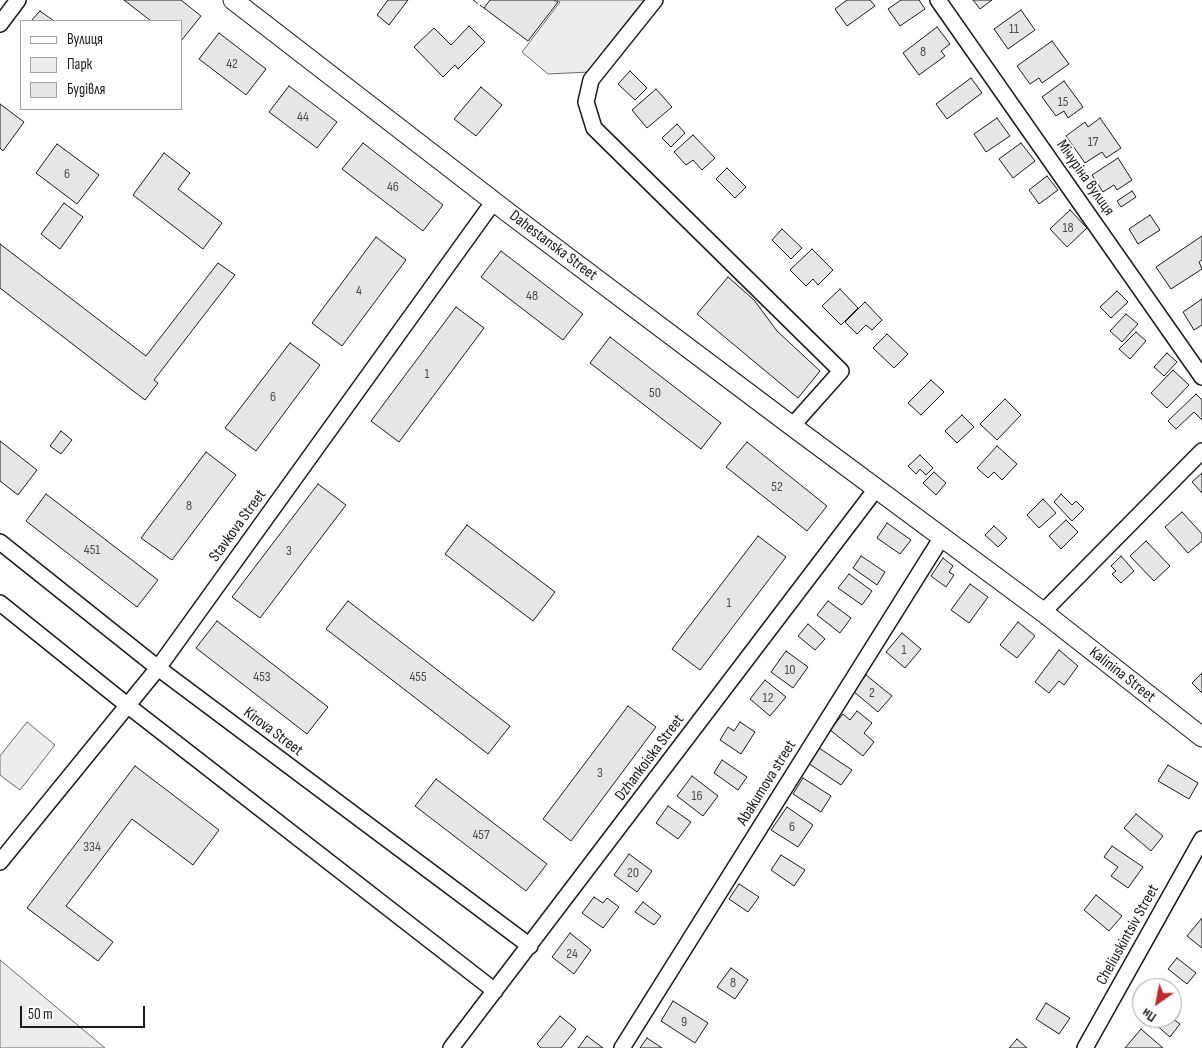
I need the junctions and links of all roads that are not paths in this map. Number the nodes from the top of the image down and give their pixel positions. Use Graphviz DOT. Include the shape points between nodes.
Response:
graph roads {
  1 [pos="18,0"];
  2 [pos="233,0"];
  3 [pos="655,0"];
  4 [pos="938,0"];
  5 [pos="0,24"];
  6 [pos="494,201"];
  7 [pos="1202,377"];
  8 [pos="792,426"];
  9 [pos="1202,451"];
  10 [pos="876,488"];
  11 [pos="942,538"];
  12 [pos="0,542"];
  13 [pos="0,603"];
  14 [pos="1043,612"];
  15 [pos="158,668"];
  16 [pos="127,705"];
  17 [pos="1202,737"];
  18 [pos="1202,839"];
  19 [pos="0,862"];
  20 [pos="530,946"];
  21 [pos="495,991"];
  22 [pos="451,1048"];
  23 [pos="622,1048"];
  24 [pos="1085,1048"];
  1 -- 5 [label="street"];
  2 -- 6 [label="street, Dahestanska Street"];
  3 -- 8 [label="street" via="591,80 586,102 594,128 842,371"];
  4 -- 7 [label="street, Мічуріна вулиця"];
  6 -- 8 [label="street, Dahestanska Street"];
  6 -- 15 [label="street, Stavkova Street"];
  8 -- 10 [label="street, Dahestanska Street"];
  9 -- 14 [label="street"];
  10 -- 11 [label="street, Dahestanska Street"];
  10 -- 20 [label="street, Dzhankoiska Street"];
  11 -- 14 [label="street, Kalinina Street"];
  11 -- 23 [label="street, Abakumova street"];
  12 -- 15 [label="street, Kirova Street"];
  13 -- 16 [label="street"];
  14 -- 17 [label="street, Kalinina Street"];
  15 -- 16 [label="street, Stavkova Street"];
  15 -- 20 [label="street, Kirova Street"];
  16 -- 19 [label="street, Stavkova Street"];
  16 -- 21 [label="street"];
  18 -- 24 [label="street, Cheliuskintsiv Street"];
  20 -- 21 [label="street, Dzhankoiska Street"];
  21 -- 22 [label="street, Dzhankoiska Street"];
}
